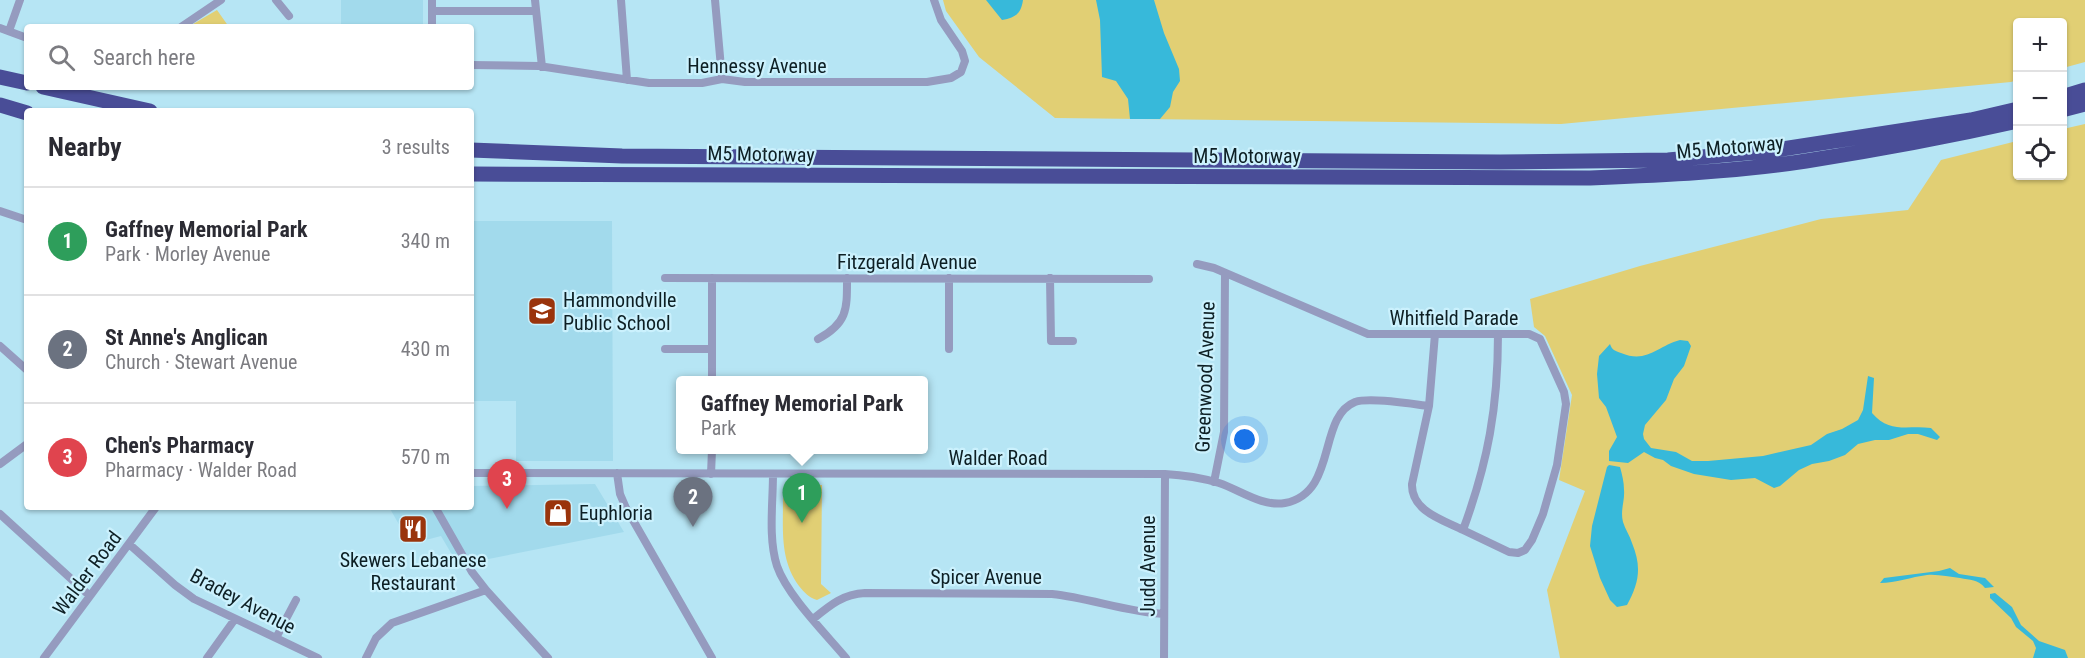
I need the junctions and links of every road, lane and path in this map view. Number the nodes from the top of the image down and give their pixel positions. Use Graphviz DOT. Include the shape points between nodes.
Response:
graph roads {
  1 [pos="20,0"];
  2 [pos="221,0"];
  3 [pos="276,0"];
  4 [pos="432,0"];
  5 [pos="535,0"];
  6 [pos="621,0"];
  7 [pos="716,0"];
  8 [pos="934,0"];
  9 [pos="432,11"];
  10 [pos="536,11"];
  11 [pos="289,16"];
  12 [pos="185,24"];
  13 [pos="432,24"];
  14 [pos="4,30"];
  15 [pos="24,37"];
  16 [pos="474,65"];
  17 [pos="542,66"];
  18 [pos="0,77"];
  19 [pos="722,79"];
  20 [pos="627,80"];
  21 [pos="24,83"];
  22 [pos="56,90"];
  23 [pos="2085,90"];
  24 [pos="2067,95"];
  25 [pos="2085,104"];
  26 [pos="0,105"];
  27 [pos="137,108"];
  28 [pos="2067,109"];
  29 [pos="2013,110"];
  30 [pos="24,112"];
  31 [pos="2013,122"];
  32 [pos="474,150"];
  33 [pos="474,174"];
  34 [pos="0,211"];
  35 [pos="24,219"];
  36 [pos="1197,264"];
  37 [pos="1225,273"];
  38 [pos="665,278"];
  39 [pos="712,278"];
  40 [pos="847,278"];
  41 [pos="950,278"];
  42 [pos="1050,279"];
  43 [pos="1149,279"];
  44 [pos="1435,334"];
  45 [pos="1498,334"];
  46 [pos="818,339"];
  47 [pos="1073,341"];
  48 [pos="0,346"];
  49 [pos="665,349"];
  50 [pos="712,349"];
  51 [pos="949,349"];
  52 [pos="24,367"];
  53 [pos="712,376"];
  54 [pos="1429,406"];
  55 [pos="24,446"];
  56 [pos="712,454"];
  57 [pos="0,464"];
  58 [pos="474,473"];
  59 [pos="617,473"];
  60 [pos="711,474"];
  61 [pos="773,474"];
  62 [pos="1164,474"];
  63 [pos="1214,482"];
  64 [pos="154,510"];
  65 [pos="437,510"];
  66 [pos="0,514"];
  67 [pos="1463,530"];
  68 [pos="129,544"];
  69 [pos="486,590"];
  70 [pos="90,596"];
  71 [pos="296,600"];
  72 [pos="1164,614"];
  73 [pos="235,619"];
  74 [pos="813,619"];
  75 [pos="276,638"];
  76 [pos="44,658"];
  77 [pos="207,658"];
  78 [pos="318,658"];
  79 [pos="366,658"];
  80 [pos="548,658"];
  81 [pos="712,658"];
  82 [pos="846,658"];
  83 [pos="1164,658"];
  1 -- 14 [label="street"];
  2 -- 12 [label="street"];
  3 -- 11 [label="street"];
  4 -- 9 [label="street"];
  5 -- 10 [label="street"];
  6 -- 20 [label="street"];
  7 -- 19 [label="street"];
  8 -- 19 [label="street, Hennessy Avenue" via="965,62 961,72 951,78 927,82"];
  9 -- 10 [label="street"];
  9 -- 13 [label="street"];
  10 -- 17 [label="street"];
  14 -- 15 [label="street"];
  16 -- 17 [label="street, Hennessy Avenue"];
  17 -- 20 [label="street, Hennessy Avenue"];
  18 -- 21 [label="highway"];
  19 -- 20 [label="street, Hennessy Avenue" via="649,83"];
  22 -- 27 [label="highway"];
  23 -- 24 [label="highway"];
  25 -- 28 [label="highway"];
  26 -- 30 [label="highway"];
  29 -- 32 [label="highway, M5 Motorway" via="1769,152 1668,160 622,156"];
  31 -- 33 [label="highway, M5 Motorway" via="1805,161 1588,178"];
  34 -- 35 [label="street"];
  36 -- 37 [label="street, Whitfield Parade"];
  37 -- 44 [label="street, Whitfield Parade" via="1368,334"];
  37 -- 63 [label="street, Greenwood Avenue" via="1224,432"];
  38 -- 39 [label="street, Fitzgerald Avenue"];
  39 -- 40 [label="street, Fitzgerald Avenue"];
  39 -- 50 [label="street"];
  40 -- 41 [label="street, Fitzgerald Avenue"];
  40 -- 46 [label="street" via="843,319 833,331"];
  41 -- 42 [label="street, Fitzgerald Avenue"];
  41 -- 51 [label="street"];
  42 -- 43 [label="street, Fitzgerald Avenue"];
  42 -- 47 [label="street" via="1051,341"];
  44 -- 45 [label="street, Whitfield Parade"];
  44 -- 54 [label="street"];
  45 -- 67 [label="street" via="1492,431"];
  45 -- 67 [label="street, Whitfield Parade" via="1533,335 1542,343 1566,396 1559,453 1539,526 1525,550 1509,552"];
  48 -- 52 [label="street"];
  49 -- 50 [label="street"];
  50 -- 53 [label="street"];
  54 -- 63 [label="street, Walder Road" via="1368,400 1352,404 1334,428 1317,480 1305,494 1292,501 1268,503"];
  54 -- 67 [label="street" via="1413,493 1427,511"];
  55 -- 57 [label="street"];
  56 -- 60 [label="street"];
  58 -- 59 [label="street, Walder Road"];
  59 -- 60 [label="street, Walder Road"];
  59 -- 81 [label="street" via="626,508"];
  60 -- 61 [label="street, Walder Road"];
  61 -- 62 [label="street, Walder Road"];
  61 -- 74 [label="street" via="777,564 788,587"];
  62 -- 63 [label="street, Walder Road"];
  62 -- 72 [label="street, Judd Avenue"];
  64 -- 68 [label="street, Walder Road"];
  65 -- 69 [label="street"];
  66 -- 70 [label="street"];
  68 -- 70 [label="street, Walder Road"];
  68 -- 73 [label="street, Bradey Avenue" via="185,592"];
  69 -- 79 [label="street" via="392,623 376,638"];
  69 -- 80 [label="street"];
  70 -- 76 [label="street, Walder Road"];
  71 -- 75 [label="street"];
  72 -- 74 [label="street, Spicer Avenue" via="1052,594 865,593 838,599"];
  72 -- 83 [label="street, Judd Avenue"];
  73 -- 75 [label="street, Bradey Avenue"];
  73 -- 77 [label="street"];
  74 -- 82 [label="street"];
  75 -- 78 [label="street, Bradey Avenue"];
}
